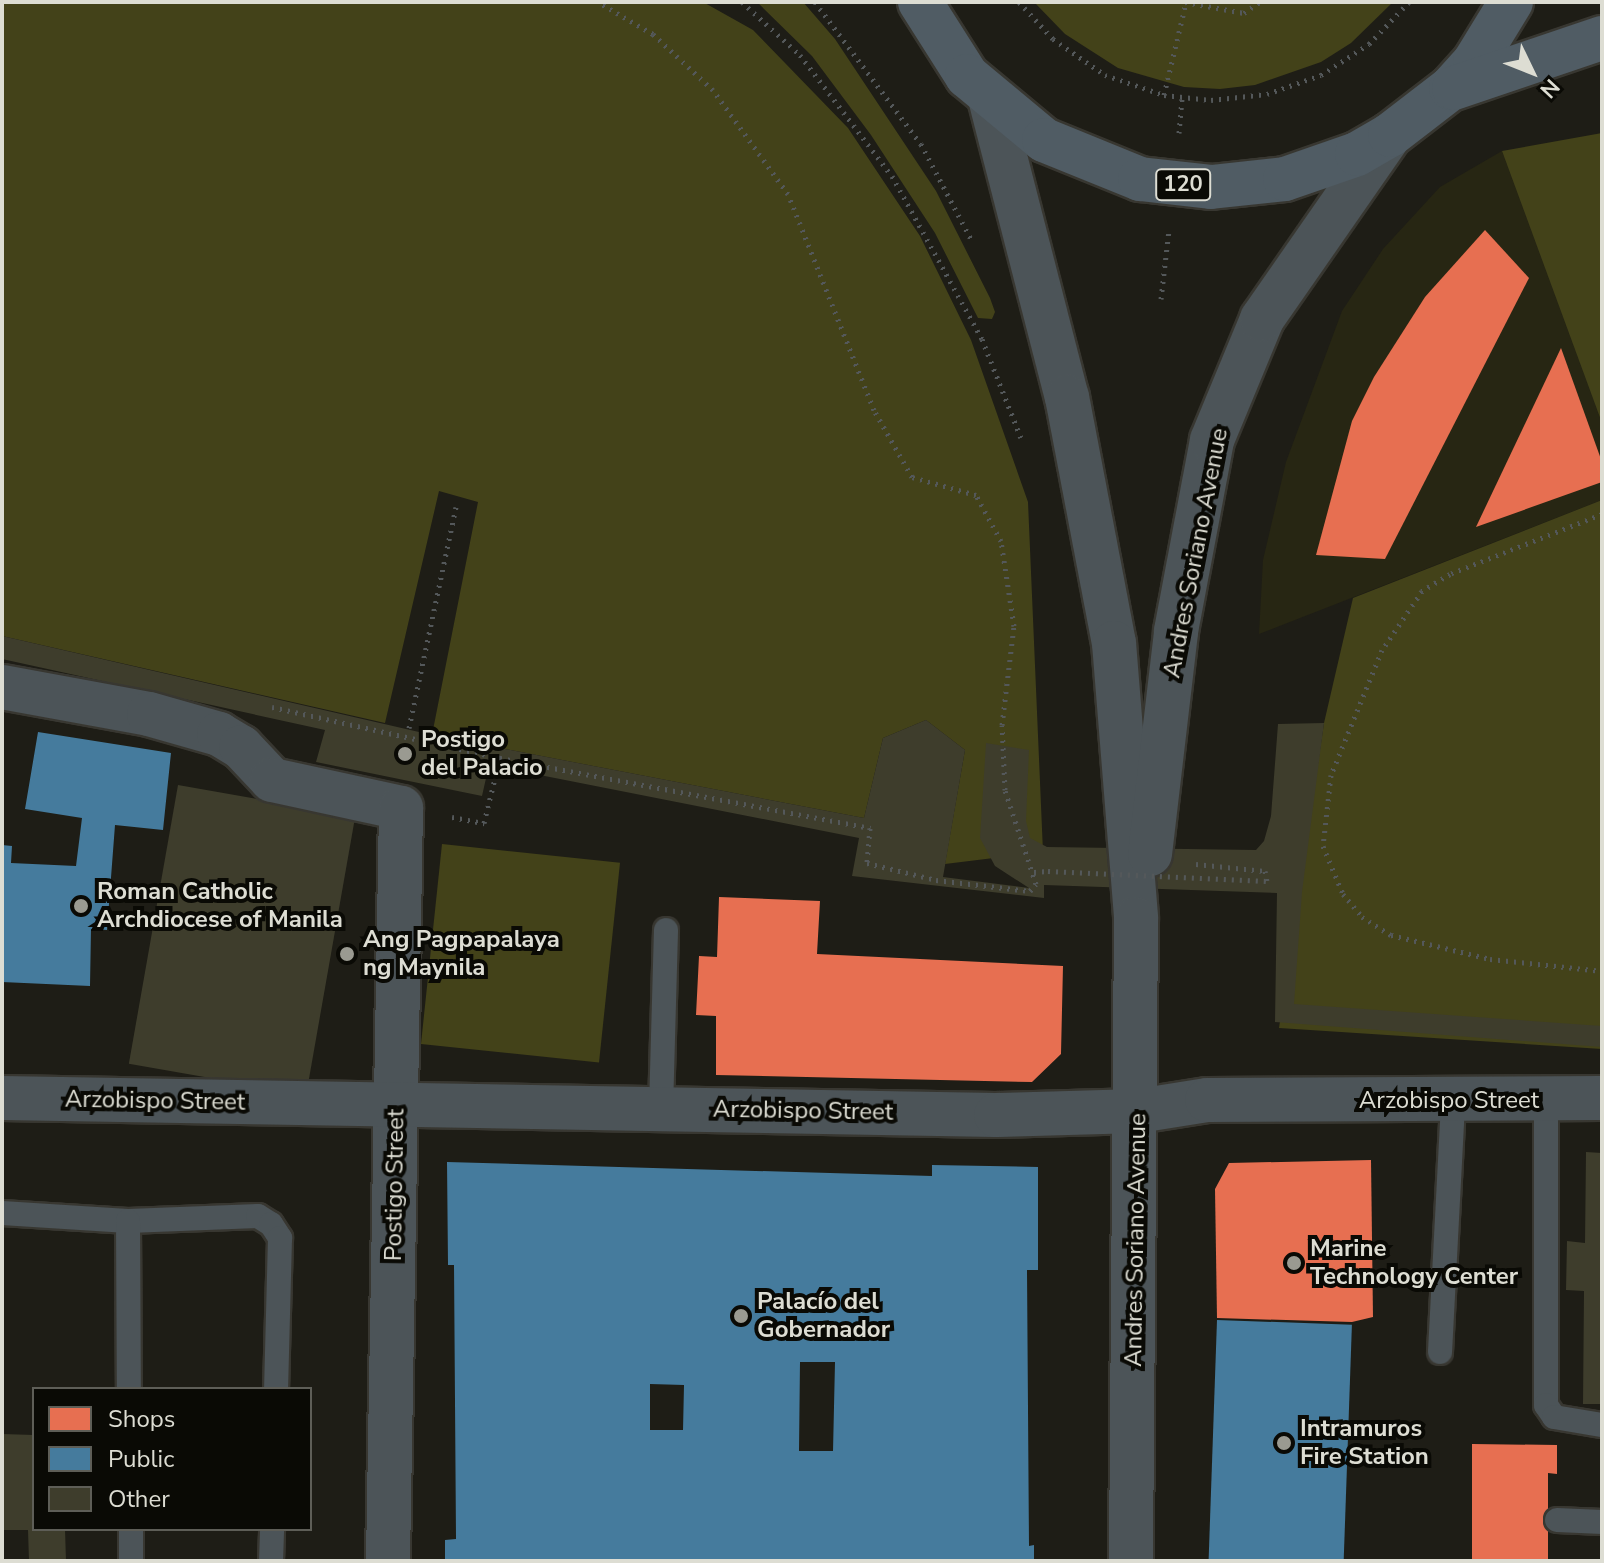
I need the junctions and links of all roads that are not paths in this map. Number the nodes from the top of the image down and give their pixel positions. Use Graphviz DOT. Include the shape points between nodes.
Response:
graph roads {
  1 [pos="920,2"];
  2 [pos="1511,2"];
  3 [pos="1602,38"];
  4 [pos="1451,88"];
  5 [pos="990,98"];
  6 [pos="1390,135"];
  7 [pos="2,687"];
  8 [pos="1136,919"];
  9 [pos="666,930"];
  10 [pos="2,1098"];
  11 [pos="1602,1098"];
  12 [pos="1453,1101"];
  13 [pos="1546,1102"];
  14 [pos="397,1105"];
  15 [pos="661,1109"];
  16 [pos="1138,1111"];
  17 [pos="2,1213"];
  18 [pos="128,1221"];
  19 [pos="1440,1352"];
  20 [pos="129,1387"];
  21 [pos="276,1387"];
  22 [pos="1602,1425"];
  23 [pos="1557,1520"];
  24 [pos="1602,1522"];
  25 [pos="131,1531"];
  26 [pos="272,1531"];
  27 [pos="131,1561"];
  28 [pos="271,1561"];
  29 [pos="388,1561"];
  30 [pos="1131,1561"];
  1 -- 5 [label="highway, 120" via="948,51"];
  2 -- 4 [label="highway, 120" via="1496,32"];
  3 -- 4 [label="highway, 120"];
  4 -- 6 [label="highway, 120"];
  5 -- 6 [label="highway, 120" via="1035,134 1074,156 1174,185 1237,186 1285,179 1357,154"];
  5 -- 8 [label="street, Andres Soriano Avenue" via="1093,512 1114,643"];
  6 -- 8 [label="street, Andres Soriano Avenue" via="1262,319 1212,440 1176,631 1149,860"];
  7 -- 14 [label="street, Postigo Street" via="149,714 219,734 283,785 401,808"];
  8 -- 16 [label="street, Andres Soriano Avenue"];
  9 -- 15 [label="lane"];
  10 -- 14 [label="street, Arzobispo Street"];
  11 -- 13 [label="street, Arzobispo Street"];
  12 -- 13 [label="street, Arzobispo Street"];
  12 -- 16 [label="street, Arzobispo Street" via="1207,1100"];
  12 -- 19 [label="lane"];
  13 -- 22 [label="lane" via="1546,1405 1554,1417"];
  14 -- 15 [label="street, Arzobispo Street"];
  14 -- 29 [label="street, Postigo Street"];
  15 -- 16 [label="street, Arzobispo Street" via="996,1115"];
  16 -- 30 [label="street, Andres Soriano Avenue"];
  17 -- 18 [label="lane"];
  18 -- 20 [label="lane"];
  18 -- 21 [label="lane" via="258,1216 271,1224 280,1238"];
  23 -- 24 [label="lane"];
  25 -- 27 [label="lane"];
  26 -- 28 [label="lane"];
}
